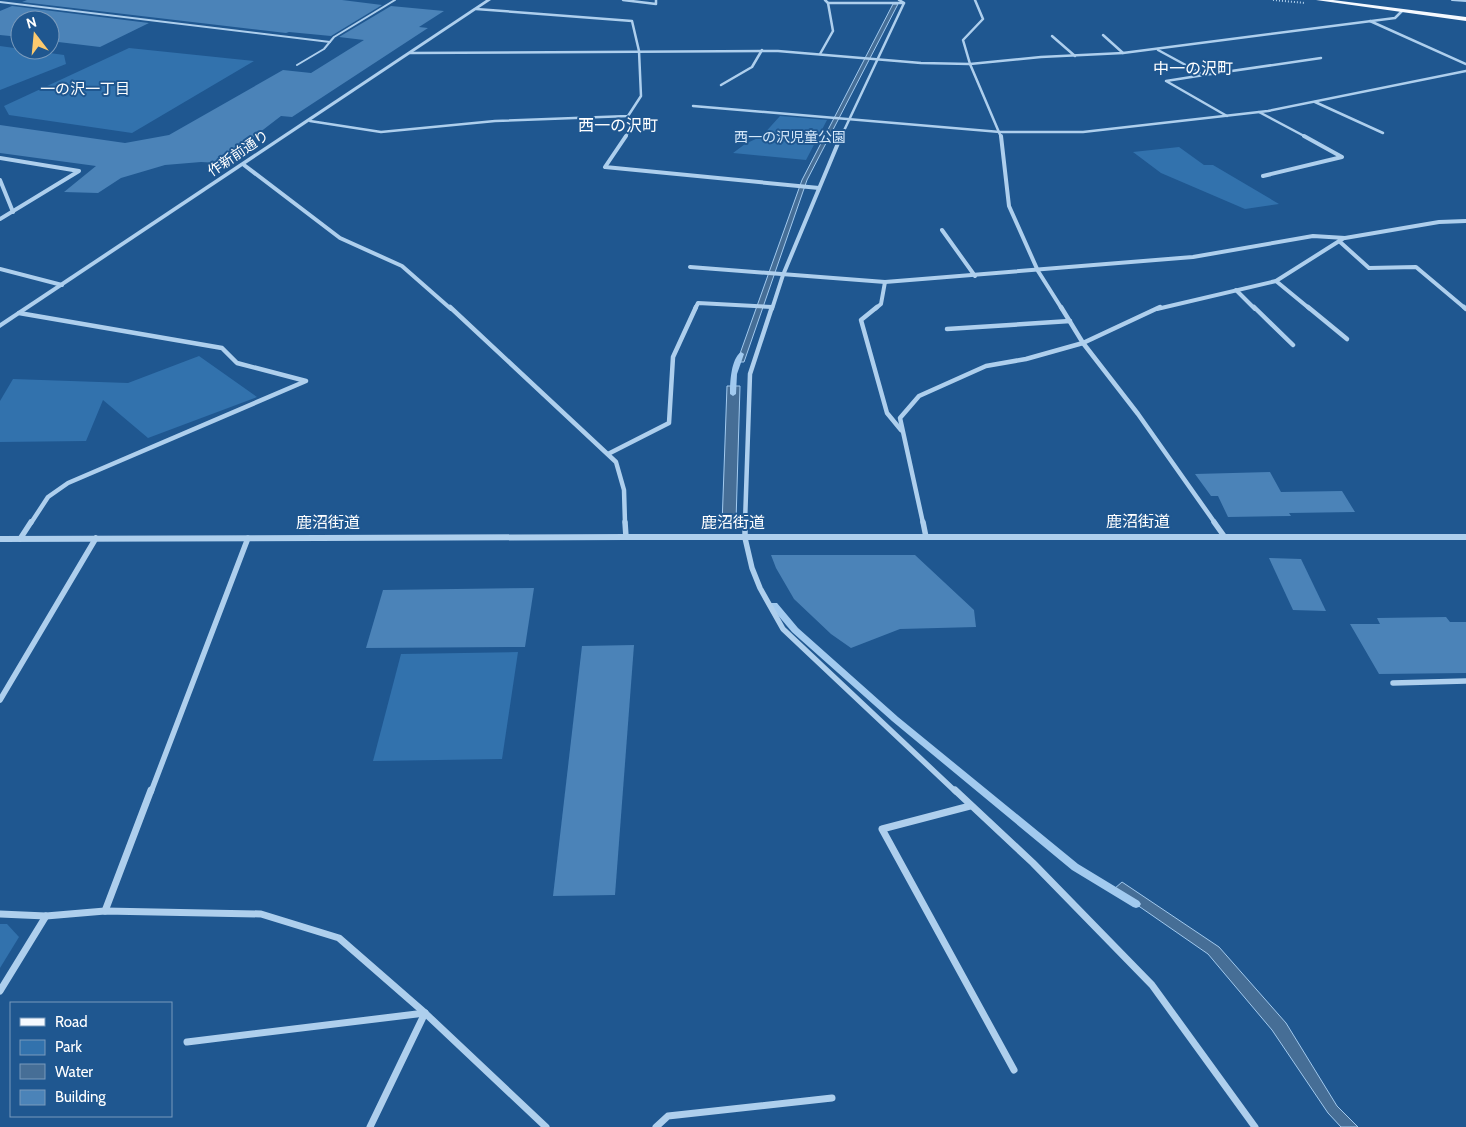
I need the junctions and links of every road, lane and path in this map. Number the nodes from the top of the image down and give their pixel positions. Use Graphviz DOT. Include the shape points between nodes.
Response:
graph roads {
  1 [pos="395,0"];
  2 [pos="490,0"];
  3 [pos="623,0"];
  4 [pos="656,0"];
  5 [pos="975,0"];
  6 [pos="1319,0"];
  7 [pos="1452,0"];
  8 [pos="827,1"];
  9 [pos="1466,1"];
  10 [pos="0,2"];
  11 [pos="902,2"];
  12 [pos="476,9"];
  13 [pos="1402,11"];
  14 [pos="1466,19"];
  15 [pos="1370,21"];
  16 [pos="1103,35"];
  17 [pos="1052,36"];
  18 [pos="330,42"];
  19 [pos="762,50"];
  20 [pos="1157,50"];
  21 [pos="639,51"];
  22 [pos="410,53"];
  23 [pos="1123,53"];
  24 [pos="820,54"];
  25 [pos="1075,56"];
  26 [pos="1321,58"];
  27 [pos="878,59"];
  28 [pos="1465,63"];
  29 [pos="970,64"];
  30 [pos="297,65"];
  31 [pos="1466,71"];
  32 [pos="1204,75"];
  33 [pos="721,85"];
  34 [pos="1314,102"];
  35 [pos="693,106"];
  36 [pos="1258,112"];
  37 [pos="628,116"];
  38 [pos="1228,116"];
  39 [pos="848,120"];
  40 [pos="310,121"];
  41 [pos="1000,132"];
  42 [pos="1383,133"];
  43 [pos="0,158"];
  44 [pos="244,165"];
  45 [pos="1263,176"];
  46 [pos="0,180"];
  47 [pos="820,188"];
  48 [pos="13,212"];
  49 [pos="0,219"];
  50 [pos="1466,221"];
  51 [pos="942,230"];
  52 [pos="1345,238"];
  53 [pos="1339,242"];
  54 [pos="690,267"];
  55 [pos="0,269"];
  56 [pos="1038,271"];
  57 [pos="783,275"];
  58 [pos="975,276"];
  59 [pos="1276,281"];
  60 [pos="885,282"];
  61 [pos="62,285"];
  62 [pos="1236,290"];
  63 [pos="772,307"];
  64 [pos="1466,309"];
  65 [pos="19,313"];
  66 [pos="1070,321"];
  67 [pos="0,326"];
  68 [pos="947,329"];
  69 [pos="1347,339"];
  70 [pos="1083,343"];
  71 [pos="1293,345"];
  72 [pos="902,431"];
  73 [pos="608,454"];
  74 [pos="1224,536"];
  75 [pos="626,537"];
  76 [pos="926,537"];
  77 [pos="1466,537"];
  78 [pos="96,538"];
  79 [pos="248,538"];
  80 [pos="746,538"];
  81 [pos="0,539"];
  82 [pos="20,539"];
  83 [pos="1466,681"];
  84 [pos="1392,683"];
  85 [pos="0,700"];
  86 [pos="970,806"];
  87 [pos="105,911"];
  88 [pos="0,914"];
  89 [pos="46,916"];
  90 [pos="0,991"];
  91 [pos="425,1013"];
  92 [pos="187,1042"];
  93 [pos="1014,1070"];
  94 [pos="832,1098"];
  95 [pos="370,1127"];
  96 [pos="546,1127"];
  97 [pos="656,1127"];
  98 [pos="1254,1127"];
  1 -- 18 [label="lane"];
  2 -- 12 [label="street, 作新前通り"];
  3 -- 4 [label="street" via="656,4"];
  5 -- 29 [label="street" via="983,19 963,40"];
  6 -- 13 [label="main road"];
  7 -- 9 [label="lane"];
  8 -- 11 [label="street"];
  8 -- 24 [label="street" via="833,31"];
  10 -- 18 [label="lane"];
  11 -- 27 [label="street"];
  12 -- 21 [label="street" via="632,21"];
  12 -- 22 [label="street, 作新前通り"];
  13 -- 14 [label="main road"];
  13 -- 15 [label="street" via="1395,18"];
  15 -- 20 [label="street"];
  15 -- 28 [label="street"];
  16 -- 23 [label="street"];
  17 -- 25 [label="street"];
  18 -- 30 [label="lane"];
  19 -- 21 [label="street"];
  19 -- 24 [label="street"];
  19 -- 33 [label="street" via="752,67"];
  20 -- 23 [label="street"];
  20 -- 32 [label="street"];
  21 -- 22 [label="street"];
  21 -- 37 [label="street" via="641,96"];
  22 -- 40 [label="street, 作新前通り"];
  23 -- 25 [label="street"];
  24 -- 27 [label="street"];
  25 -- 29 [label="street"];
  26 -- 32 [label="street"];
  27 -- 29 [label="street"];
  27 -- 39 [label="street"];
  29 -- 41 [label="street"];
  31 -- 34 [label="street"];
  32 -- 38 [label="street" via="1166,81"];
  34 -- 36 [label="street"];
  34 -- 42 [label="street"];
  35 -- 39 [label="street"];
  36 -- 38 [label="street"];
  36 -- 45 [label="street" via="1342,157"];
  37 -- 40 [label="street" via="495,121 381,132"];
  37 -- 47 [label="street" via="630,130 604,167"];
  38 -- 41 [label="street" via="1083,132"];
  39 -- 41 [label="street"];
  39 -- 47 [label="street"];
  40 -- 44 [label="street, 作新前通り"];
  41 -- 56 [label="street" via="1009,206"];
  43 -- 48 [label="street" via="79,171"];
  44 -- 61 [label="street, 作新前通り"];
  44 -- 73 [label="street" via="340,238 402,266"];
  46 -- 48 [label="street"];
  47 -- 57 [label="street"];
  48 -- 49 [label="street"];
  50 -- 52 [label="street" via="1439,222"];
  51 -- 58 [label="street"];
  52 -- 53 [label="street"];
  52 -- 56 [label="street" via="1313,236 1193,257"];
  53 -- 59 [label="street"];
  53 -- 64 [label="street" via="1369,268 1416,266"];
  54 -- 57 [label="street"];
  55 -- 61 [label="street"];
  56 -- 58 [label="street"];
  56 -- 66 [label="street"];
  57 -- 60 [label="street"];
  57 -- 63 [label="street"];
  58 -- 60 [label="street"];
  59 -- 62 [label="street"];
  59 -- 69 [label="street"];
  60 -- 72 [label="street" via="881,304 861,320 886,413"];
  61 -- 65 [label="street, 作新前通り"];
  62 -- 70 [label="street" via="1163,306"];
  62 -- 71 [label="street"];
  63 -- 73 [label="street" via="698,303 673,357 669,424"];
  63 -- 80 [label="street" via="750,374"];
  65 -- 67 [label="street, 作新前通り"];
  65 -- 82 [label="street" via="222,348 237,363 306,381 68,483 48,497"];
  66 -- 68 [label="street"];
  66 -- 70 [label="street"];
  70 -- 72 [label="street" via="986,366 919,396 900,418"];
  70 -- 74 [label="street" via="1138,414"];
  72 -- 76 [label="street"];
  73 -- 75 [label="street" via="616,462 624,490"];
  74 -- 76 [label="street, 鹿沼街道"];
  74 -- 77 [label="street, 鹿沼街道"];
  75 -- 79 [label="street, 鹿沼街道"];
  75 -- 80 [label="street, 鹿沼街道"];
  76 -- 80 [label="street, 鹿沼街道"];
  78 -- 79 [label="street, 鹿沼街道"];
  78 -- 82 [label="street, 鹿沼街道"];
  78 -- 85 [label="street"];
  79 -- 87 [label="street"];
  80 -- 86 [label="street" via="760,588 783,629"];
  81 -- 82 [label="street, 鹿沼街道"];
  83 -- 84 [label="street"];
  86 -- 93 [label="street" via="882,830"];
  86 -- 98 [label="street" via="1033,863 1152,985"];
  87 -- 89 [label="street"];
  87 -- 91 [label="street" via="261,914 339,938"];
  88 -- 89 [label="street"];
  89 -- 90 [label="street"];
  91 -- 92 [label="street"];
  91 -- 95 [label="street"];
  91 -- 96 [label="street"];
  94 -- 97 [label="street" via="668,1116"];
}
